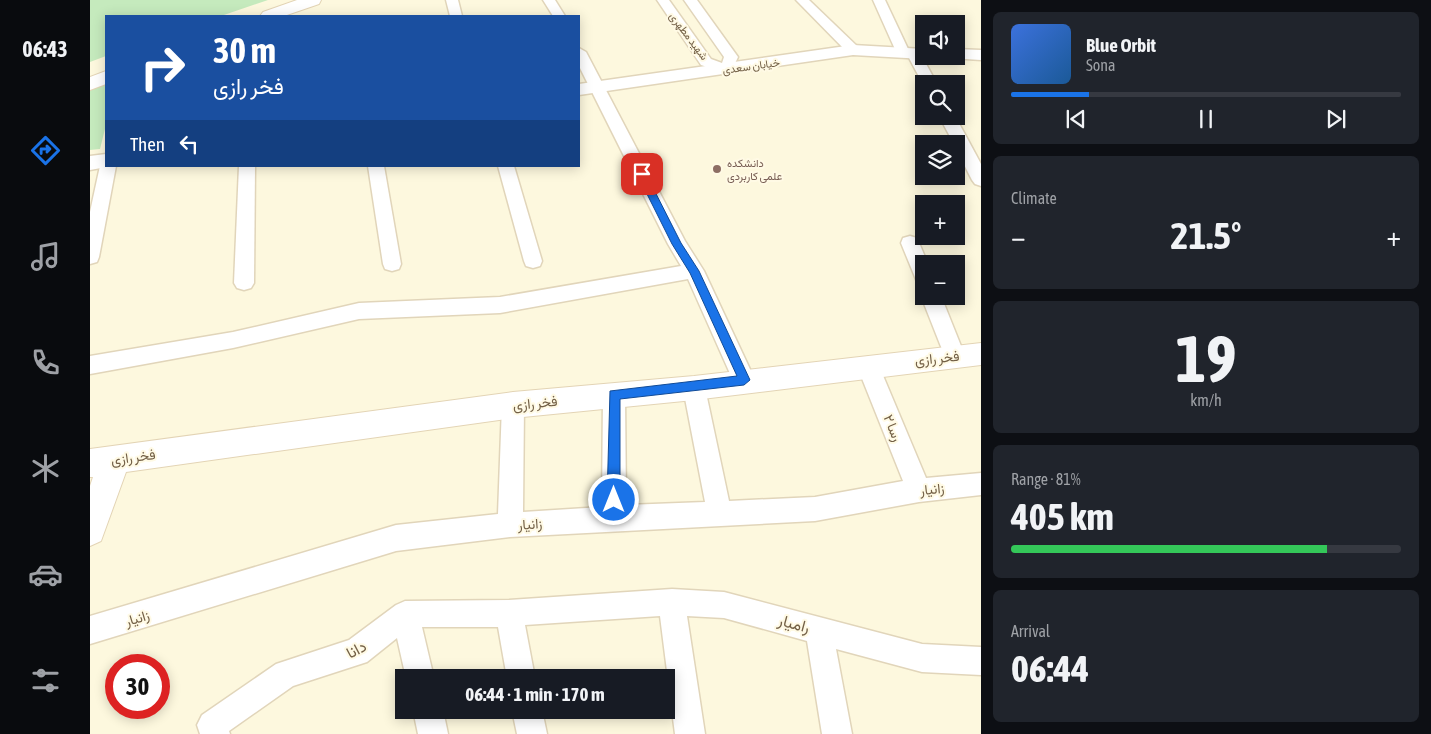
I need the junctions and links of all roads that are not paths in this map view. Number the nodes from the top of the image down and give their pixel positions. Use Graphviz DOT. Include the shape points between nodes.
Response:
graph roads {
  1 [pos="313,0"];
  2 [pos="452,0"];
  3 [pos="549,0"];
  4 [pos="662,0"];
  5 [pos="690,0"];
  6 [pos="802,0"];
  7 [pos="879,0"];
  8 [pos="272,15"];
  9 [pos="456,15"];
  10 [pos="557,15"];
  11 [pos="853,50"];
  12 [pos="580,54"];
  13 [pos="914,54"];
  14 [pos="965,54"];
  15 [pos="981,55"];
  16 [pos="726,69"];
  17 [pos="925,75"];
  18 [pos="105,77"];
  19 [pos="90,84"];
  20 [pos="598,87"];
  21 [pos="580,90"];
  22 [pos="952,125"];
  23 [pos="105,161"];
  24 [pos="90,162"];
  25 [pos="108,167"];
  26 [pos="247,167"];
  27 [pos="376,167"];
  28 [pos="506,167"];
  29 [pos="981,180"];
  30 [pos="910,243"];
  31 [pos="915,255"];
  32 [pos="90,257"];
  33 [pos="533,261"];
  34 [pos="392,264"];
  35 [pos="694,271"];
  36 [pos="244,283"];
  37 [pos="937,305"];
  38 [pos="968,355"];
  39 [pos="90,365"];
  40 [pos="868,366"];
  41 [pos="744,380"];
  42 [pos="694,388"];
  43 [pos="614,395"];
  44 [pos="514,405"];
  45 [pos="102,461"];
  46 [pos="981,484"];
  47 [pos="919,490"];
  48 [pos="719,513"];
  49 [pos="614,518"];
  50 [pos="510,525"];
  51 [pos="90,530"];
  52 [pos="672,602"];
  53 [pos="509,612"];
  54 [pos="405,614"];
  55 [pos="90,630"];
  56 [pos="819,630"];
  57 [pos="981,661"];
  58 [pos="418,669"];
  59 [pos="519,669"];
  60 [pos="430,719"];
  61 [pos="529,719"];
  62 [pos="213,730"];
  63 [pos="433,734"];
  64 [pos="532,734"];
  65 [pos="690,734"];
  66 [pos="837,734"];
  1 -- 8 [label="main road"];
  2 -- 9 [label="street"];
  3 -- 10 [label="street"];
  4 -- 16 [label="street, شهید مطهری" via="706,62"];
  5 -- 16 [label="street, شهید مطهری" via="731,57"];
  6 -- 11 [label="street"];
  7 -- 13 [label="street"];
  11 -- 13 [label="street, خیابان سعدی"];
  11 -- 16 [label="street, خیابان سعدی"];
  12 -- 20 [label="street"];
  13 -- 17 [label="street"];
  14 -- 15 [label="street"];
  16 -- 20 [label="street, خیابان سعدی"];
  18 -- 19 [label="main road"];
  20 -- 21 [label="street, خیابان سعدی"];
  20 -- 35 [label="street" via="676,244"];
  22 -- 29 [label="street"];
  23 -- 24 [label="street"];
  25 -- 32 [label="street"];
  26 -- 36 [label="street"];
  27 -- 34 [label="street"];
  28 -- 33 [label="street"];
  30 -- 31 [label="street"];
  35 -- 39 [label="street" via="500,306 359,311 233,340"];
  35 -- 41 [label="street"];
  37 -- 38 [label="street"];
  38 -- 40 [label="main road, فخر رازی"];
  40 -- 41 [label="main road, فخر رازی"];
  40 -- 47 [label="street, رسا ۲"];
  41 -- 42 [label="main road, فخر رازی"];
  42 -- 43 [label="main road, فخر رازی"];
  42 -- 48 [label="street"];
  43 -- 44 [label="main road, فخر رازی"];
  43 -- 49 [label="street"];
  44 -- 45 [label="main road, فخر رازی"];
  44 -- 50 [label="street"];
  45 -- 51 [label="main road"];
  46 -- 47 [label="street, زانیار"];
  47 -- 48 [label="street, زانیار" via="815,510"];
  48 -- 49 [label="street, زانیار"];
  49 -- 50 [label="street, زانیار"];
  50 -- 55 [label="street, زانیار" via="396,538 112,626"];
  52 -- 53 [label="street, رامیار"];
  52 -- 56 [label="street, رامیار" via="724,605"];
  52 -- 65 [label="street"];
  53 -- 54 [label="street"];
  53 -- 59 [label="street"];
  54 -- 58 [label="street"];
  54 -- 62 [label="street, دانا" via="357,652 286,674"];
  56 -- 57 [label="street, رامیار" via="922,658"];
  56 -- 66 [label="street"];
  60 -- 63 [label="street"];
  61 -- 64 [label="street"];
}
